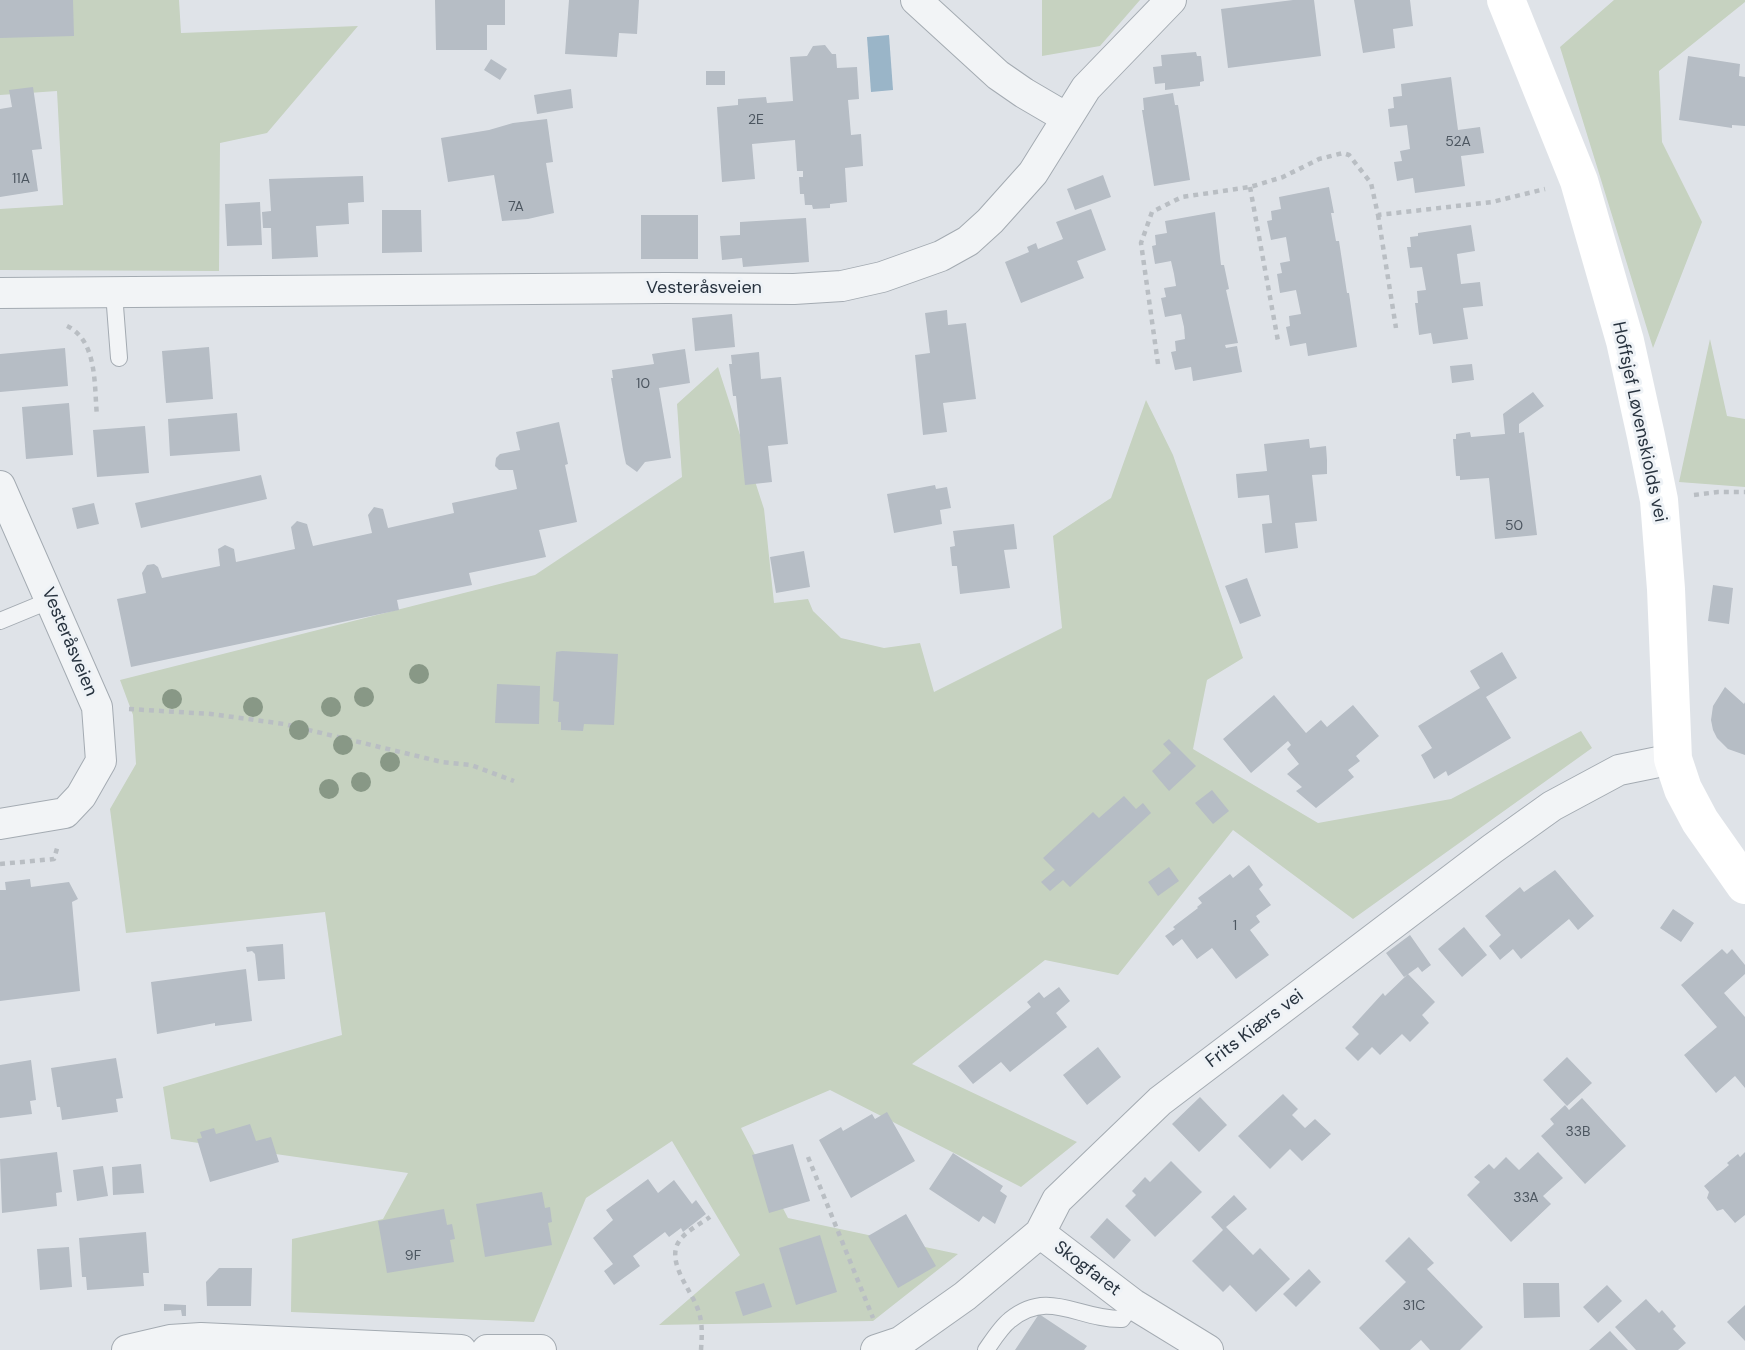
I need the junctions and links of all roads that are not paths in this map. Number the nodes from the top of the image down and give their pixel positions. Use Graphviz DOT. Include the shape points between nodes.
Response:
graph roads {
  1 [pos="916,0"];
  2 [pos="1171,0"];
  3 [pos="1506,0"];
  4 [pos="1065,117"];
  5 [pos="0,293"];
  6 [pos="114,293"];
  7 [pos="119,358"];
  8 [pos="0,486"];
  9 [pos="51,600"];
  10 [pos="0,621"];
  11 [pos="1673,759"];
  12 [pos="0,824"];
  13 [pos="1745,885"];
  14 [pos="1040,1233"];
  15 [pos="1133,1304"];
  16 [pos="1202,1348"];
  17 [pos="881,1349"];
  18 [pos="127,1350"];
  19 [pos="461,1350"];
  20 [pos="487,1350"];
  21 [pos="541,1350"];
  22 [pos="986,1350"];
  1 -- 4 [label="street" via="998,75"];
  2 -- 4 [label="street, Vesteråsveien" via="1086,88"];
  3 -- 11 [label="street, Hoffsjef Løvenskiolds vei" via="1579,181 1625,341 1659,500"];
  4 -- 6 [label="street, Vesteråsveien" via="1033,173 968,241 914,267 842,286"];
  5 -- 6 [label="street, Vesteråsveien"];
  6 -- 7 [label="lane"];
  8 -- 9 [label="street, Vesteråsveien"];
  9 -- 10 [label="lane"];
  9 -- 12 [label="street, Vesteråsveien" via="97,707 101,761 65,813"];
  11 -- 13 [label="street, Hoffsjef Løvenskiolds vei" via="1700,821"];
  11 -- 14 [label="street, Frits Kiærs vei" via="1619,770 1552,806 1492,849 1160,1101 1057,1200"];
  14 -- 15 [label="street, Skogfaret"];
  14 -- 17 [label="street, Frits Kiærs vei" via="965,1296 900,1342"];
  15 -- 16 [label="street, Skogfaret"];
  15 -- 22 [label="lane, Skogfaret" via="1122,1319 1053,1305 1032,1306 1009,1321"];
  18 -- 19 [label="street" via="201,1338"];
  20 -- 21 [label="street"];
}
